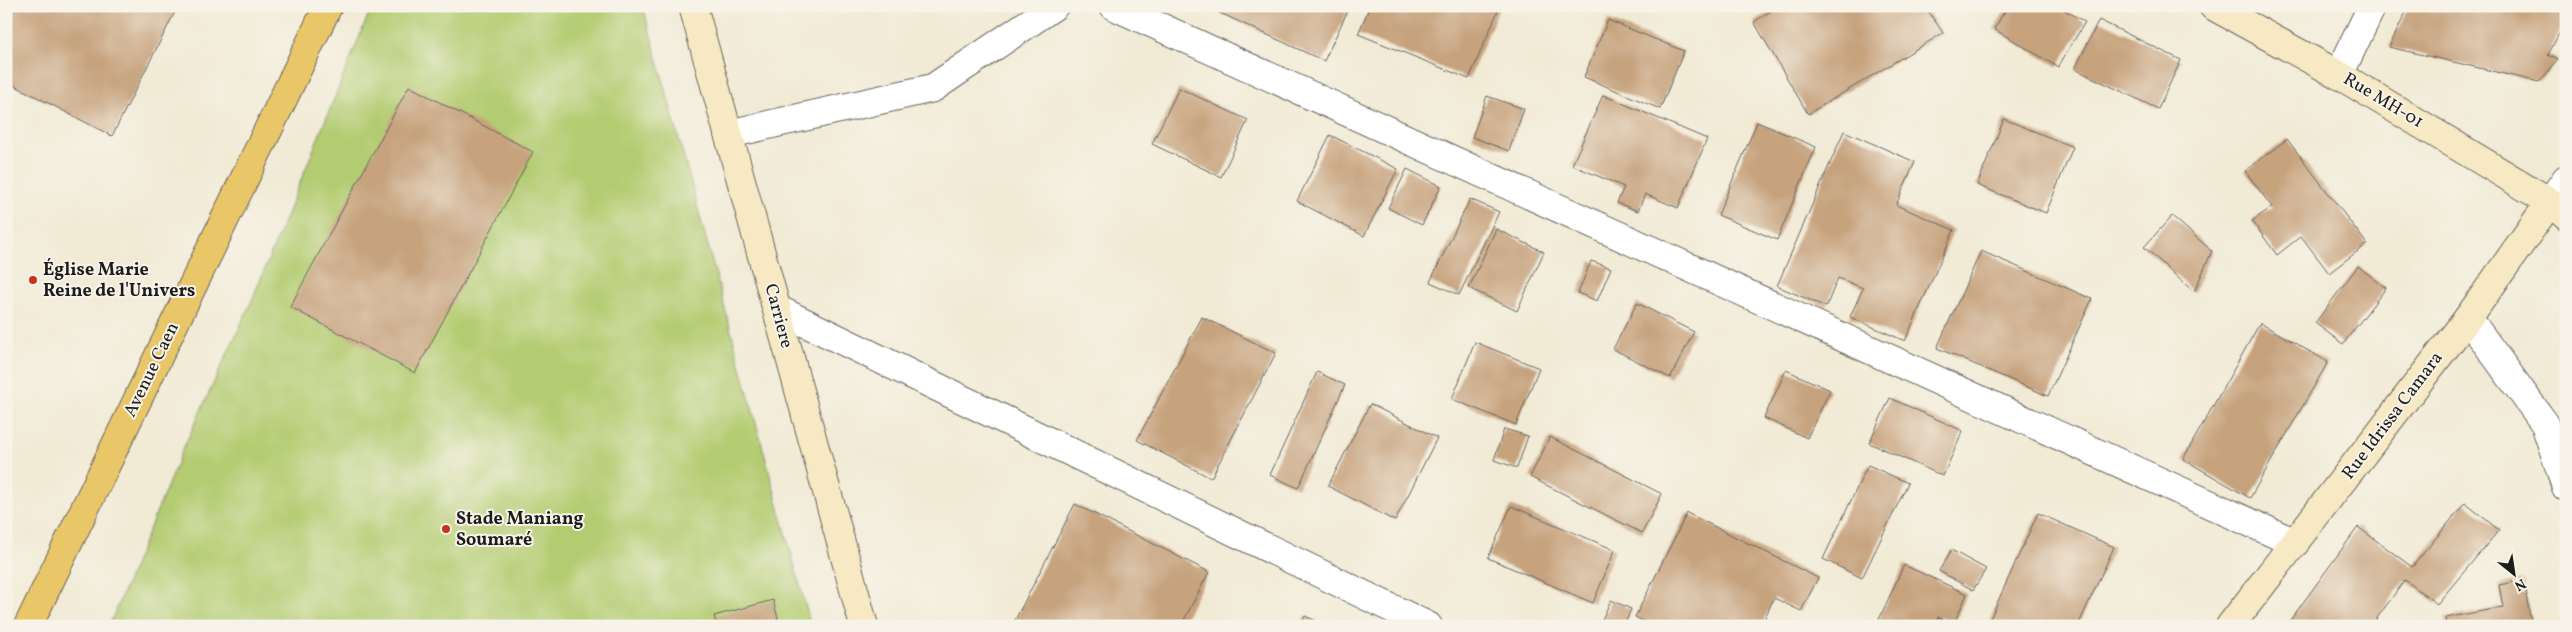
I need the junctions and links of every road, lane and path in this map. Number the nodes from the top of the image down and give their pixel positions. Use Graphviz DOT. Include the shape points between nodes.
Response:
graph roads {
  1 [pos="328,6"];
  2 [pos="693,6"];
  3 [pos="1054,6"];
  4 [pos="1114,6"];
  5 [pos="2213,6"];
  6 [pos="2372,6"];
  7 [pos="2339,75"];
  8 [pos="728,134"];
  9 [pos="2566,179"];
  10 [pos="2558,209"];
  11 [pos="776,309"];
  12 [pos="2468,318"];
  13 [pos="2566,487"];
  14 [pos="2295,543"];
  15 [pos="28,626"];
  16 [pos="864,626"];
  17 [pos="1428,626"];
  18 [pos="2230,626"];
  1 -- 15 [label="highway, Avenue Caen"];
  2 -- 8 [label="street, Carriere"];
  3 -- 8 [label="street" via="933,88"];
  4 -- 14 [label="street"];
  5 -- 7 [label="street, Rue MH-01"];
  6 -- 7 [label="street"];
  7 -- 10 [label="street, Rue MH-01"];
  8 -- 11 [label="street, Carriere"];
  9 -- 10 [label="street"];
  10 -- 12 [label="street, Rue Idrissa Camara"];
  11 -- 16 [label="street, Carriere"];
  11 -- 17 [label="street"];
  12 -- 13 [label="street" via="2545,424"];
  12 -- 14 [label="street, Rue Idrissa Camara"];
  14 -- 18 [label="street, Rue Idrissa Camara"];
}
